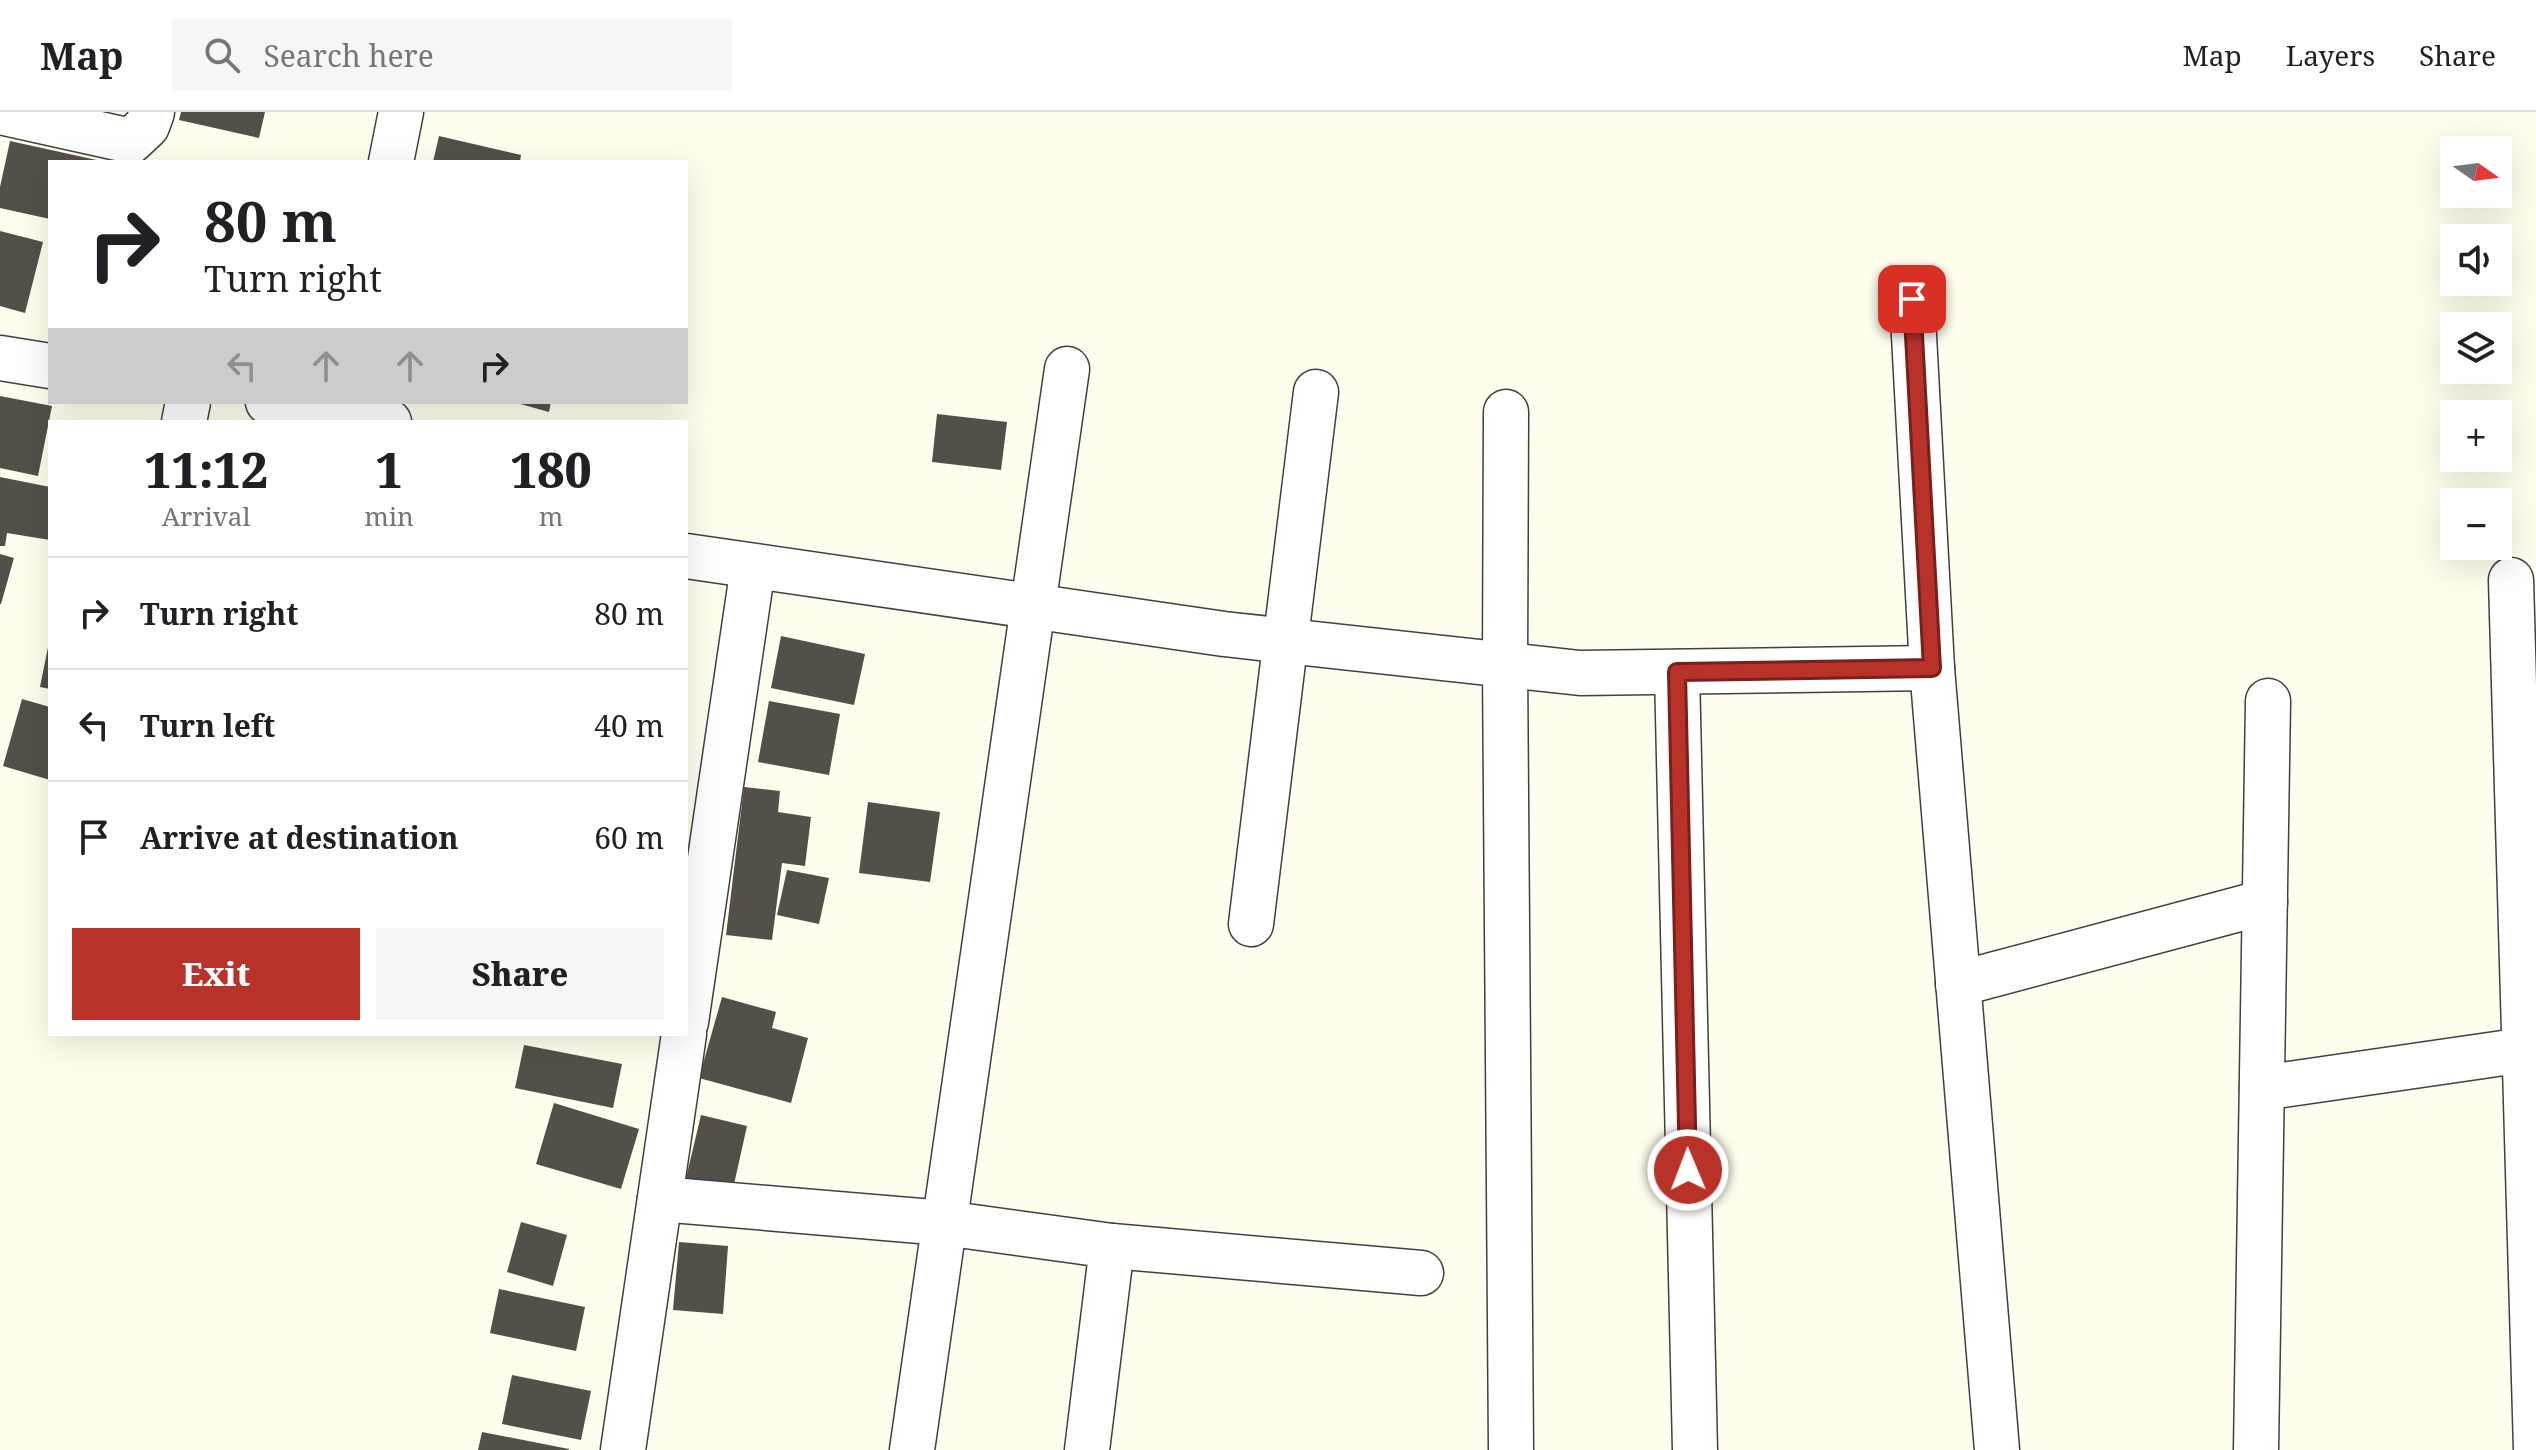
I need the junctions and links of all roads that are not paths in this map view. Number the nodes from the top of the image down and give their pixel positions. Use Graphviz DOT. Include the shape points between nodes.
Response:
graph roads {
  1 [pos="0,112"];
  2 [pos="152,112"];
  3 [pos="401,112"];
  4 [pos="391,160"];
  5 [pos="1912,299"];
  6 [pos="0,358"];
  7 [pos="48,366"];
  8 [pos="1067,369"];
  9 [pos="1316,392"];
  10 [pos="291,404"];
  11 [pos="337,408"];
  12 [pos="1506,412"];
  13 [pos="382,420"];
  14 [pos="688,556"];
  15 [pos="753,567"];
  16 [pos="2511,580"];
  17 [pos="1031,606"];
  18 [pos="1285,641"];
  19 [pos="1505,665"];
  20 [pos="1932,668"];
  21 [pos="1677,672"];
  22 [pos="2268,701"];
  23 [pos="2265,902"];
  24 [pos="1251,924"];
  25 [pos="1958,984"];
  26 [pos="688,1008"];
  27 [pos="684,1036"];
  28 [pos="2524,1050"];
  29 [pos="2262,1088"];
  30 [pos="660,1199"];
  31 [pos="944,1223"];
  32 [pos="1112,1246"];
  33 [pos="1421,1273"];
  34 [pos="623,1450"];
  35 [pos="912,1450"];
  36 [pos="1087,1450"];
  37 [pos="1511,1450"];
  38 [pos="1695,1450"];
  39 [pos="1997,1450"];
  40 [pos="2256,1450"];
  41 [pos="2536,1450"];
  1 -- 2 [label="street" via="131,141 147,126"];
  3 -- 4 [label="street"];
  5 -- 20 [label="street"];
  6 -- 7 [label="street"];
  8 -- 17 [label="street"];
  9 -- 18 [label="street"];
  10 -- 11 [label="street"];
  11 -- 13 [label="street"];
  12 -- 19 [label="street"];
  14 -- 15 [label="street"];
  15 -- 17 [label="street"];
  15 -- 26 [label="street"];
  16 -- 28 [label="street"];
  17 -- 18 [label="street"];
  17 -- 31 [label="street"];
  18 -- 19 [label="street"];
  18 -- 24 [label="street"];
  19 -- 21 [label="street" via="1580,673"];
  19 -- 37 [label="street"];
  20 -- 21 [label="street"];
  20 -- 25 [label="street"];
  21 -- 38 [label="street"];
  22 -- 23 [label="street"];
  23 -- 25 [label="street"];
  23 -- 29 [label="street"];
  25 -- 39 [label="street"];
  27 -- 30 [label="street"];
  28 -- 29 [label="street"];
  28 -- 41 [label="street"];
  29 -- 40 [label="street"];
  30 -- 31 [label="street"];
  30 -- 34 [label="street"];
  31 -- 32 [label="street"];
  31 -- 35 [label="street"];
  32 -- 33 [label="street"];
  32 -- 36 [label="street"];
}
